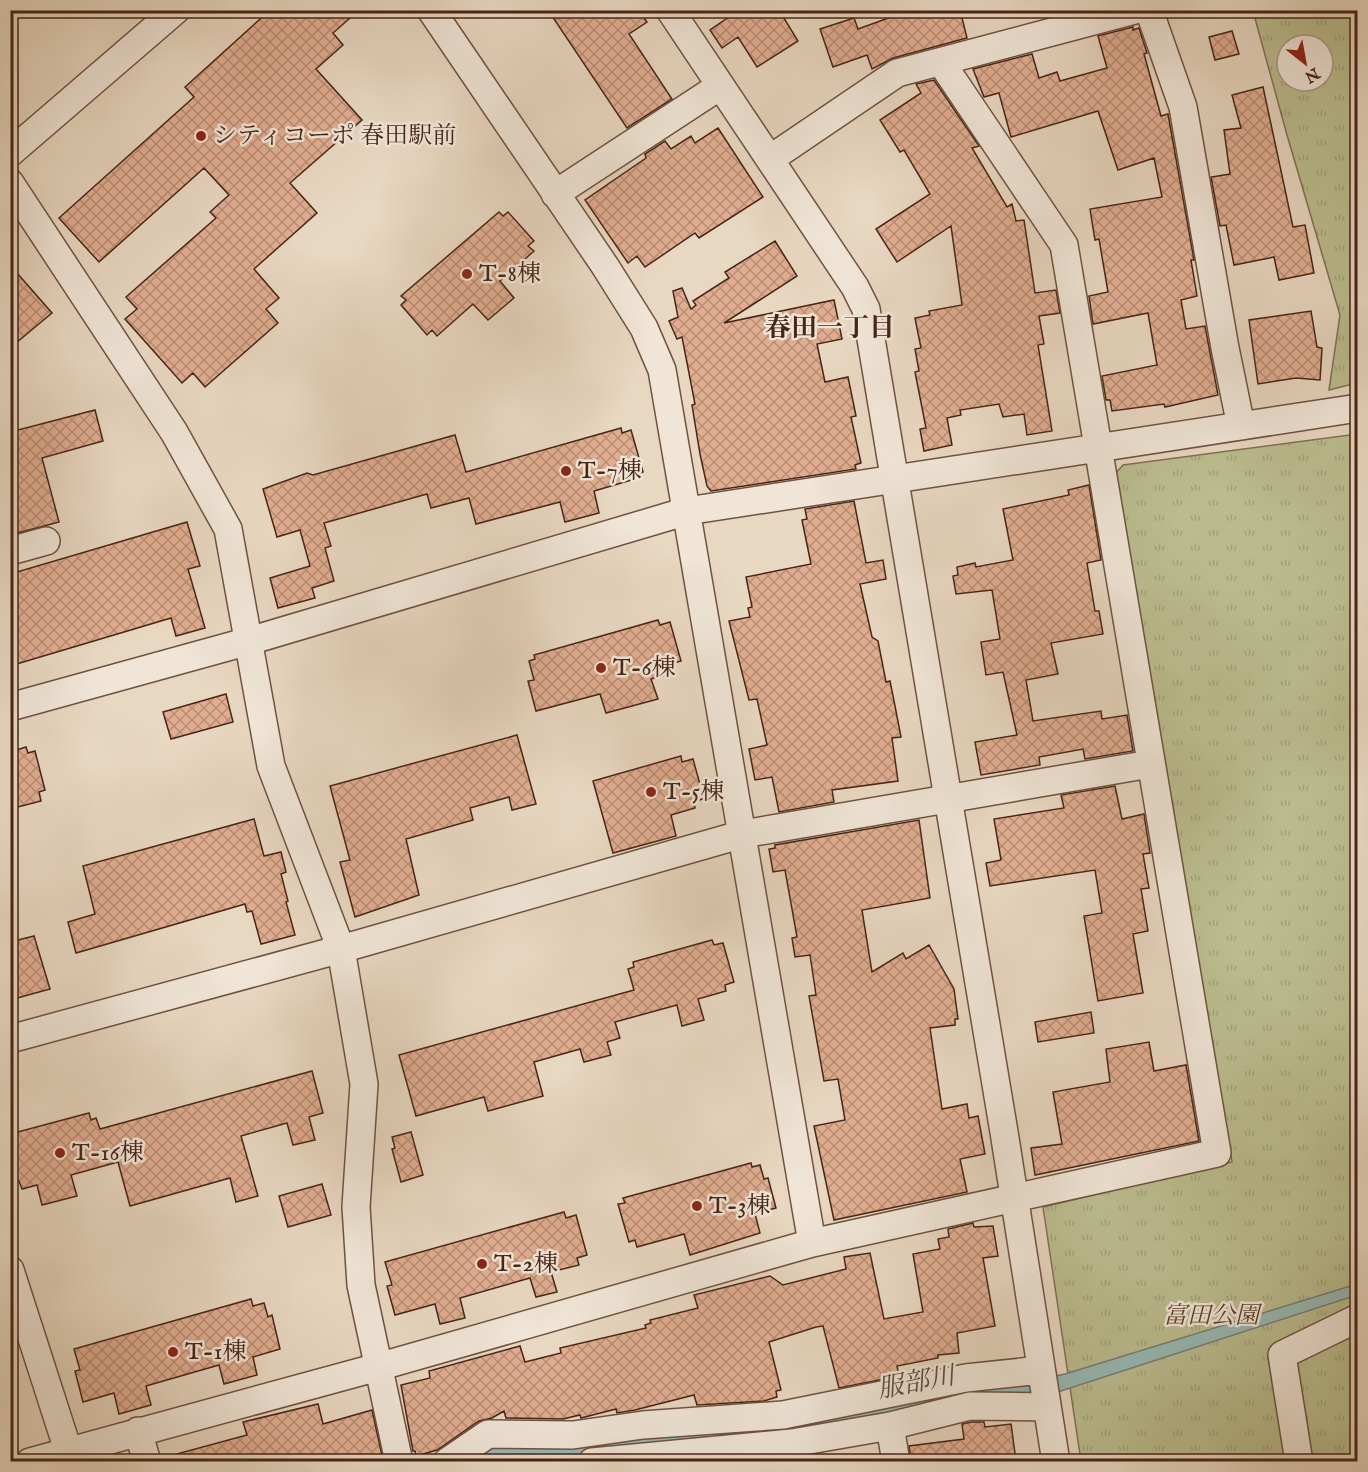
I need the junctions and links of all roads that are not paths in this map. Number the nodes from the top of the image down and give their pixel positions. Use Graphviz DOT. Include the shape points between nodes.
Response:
graph roads {
  1 [pos="176,10"];
  2 [pos="431,10"];
  3 [pos="670,10"];
  4 [pos="1135,10"];
  5 [pos="1149,10"];
  6 [pos="941,62"];
  7 [pos="720,86"];
  8 [pos="10,153"];
  9 [pos="770,159"];
  10 [pos="10,183"];
  11 [pos="555,194"];
  12 [pos="1358,408"];
  13 [pos="1241,426"];
  14 [pos="1100,447"];
  15 [pos="896,478"];
  16 [pos="687,511"];
  17 [pos="46,541"];
  18 [pos="10,551"];
  19 [pos="249,641"];
  20 [pos="10,707"];
  21 [pos="1150,764"];
  22 [pos="948,799"];
  23 [pos="742,834"];
  24 [pos="341,949"];
  25 [pos="10,1039"];
  26 [pos="1015,1199"];
  27 [pos="812,1243"];
  28 [pos="10,1270"];
  29 [pos="1358,1318"];
  30 [pos="378,1367"];
  31 [pos="1041,1370"];
  32 [pos="1046,1402"];
  33 [pos="890,1426"];
  34 [pos="138,1431"];
  35 [pos="68,1450"];
  36 [pos="30,1461"];
  37 [pos="147,1461"];
  38 [pos="399,1461"];
  39 [pos="447,1461"];
  40 [pos="592,1461"];
  41 [pos="896,1461"];
  42 [pos="1056,1461"];
  43 [pos="1299,1461"];
  1 -- 8 [label="street"];
  2 -- 11 [label="street"];
  3 -- 7 [label="street"];
  4 -- 6 [label="street"];
  5 -- 13 [label="street" via="1183,107"];
  6 -- 9 [label="street" via="897,73"];
  6 -- 14 [label="street" via="1064,245"];
  7 -- 9 [label="street"];
  7 -- 11 [label="street"];
  9 -- 15 [label="street" via="866,309"];
  10 -- 19 [label="street" via="174,432 228,529"];
  11 -- 16 [label="street" via="644,328 662,370"];
  12 -- 13 [label="street"];
  13 -- 14 [label="street"];
  14 -- 15 [label="street"];
  14 -- 21 [label="street"];
  15 -- 16 [label="street"];
  15 -- 22 [label="street"];
  16 -- 19 [label="street"];
  16 -- 23 [label="street"];
  17 -- 18 [label="street"];
  19 -- 20 [label="street"];
  19 -- 24 [label="street" via="271,766"];
  21 -- 22 [label="street"];
  21 -- 26 [label="street" via="1217,1153"];
  22 -- 23 [label="street"];
  22 -- 26 [label="street"];
  23 -- 24 [label="street"];
  23 -- 27 [label="street"];
  24 -- 25 [label="street"];
  24 -- 30 [label="street" via="364,1084 357,1214 361,1285"];
  26 -- 27 [label="street"];
  26 -- 31 [label="street"];
  27 -- 30 [label="street"];
  28 -- 35 [label="street"];
  29 -- 43 [label="street" via="1282,1355"];
  30 -- 34 [label="street"];
  30 -- 38 [label="street"];
  31 -- 32 [label="street"];
  31 -- 39 [label="street" via="966,1378 783,1415 643,1425 573,1436 488,1434"];
  32 -- 33 [label="street" via="970,1406"];
  32 -- 42 [label="street"];
  33 -- 40 [label="street" via="792,1443"];
  33 -- 41 [label="street"];
  34 -- 35 [label="street"];
  34 -- 37 [label="street"];
  35 -- 36 [label="street"];
}
